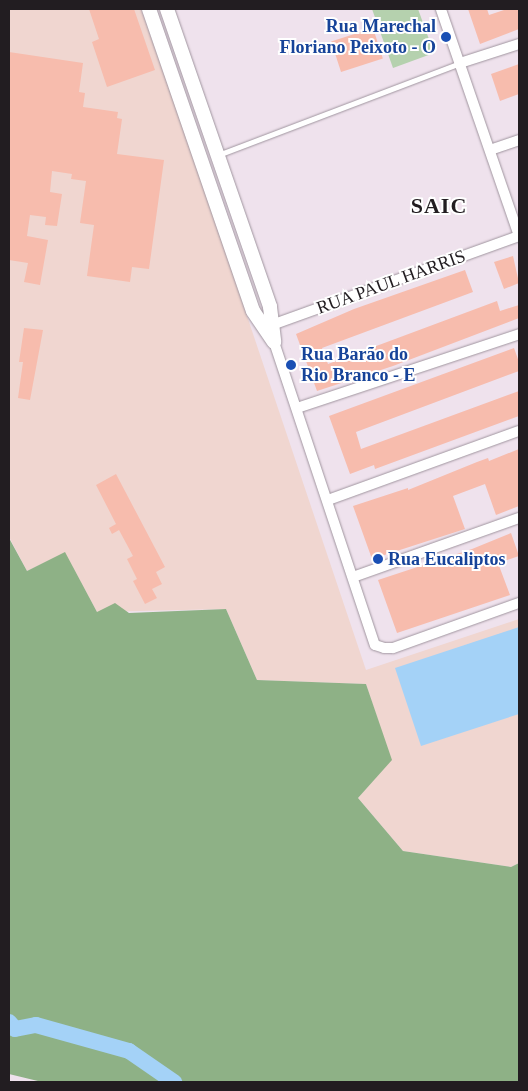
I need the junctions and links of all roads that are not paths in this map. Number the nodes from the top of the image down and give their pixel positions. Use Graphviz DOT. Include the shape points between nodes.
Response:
graph roads {
  1 [pos="149,9"];
  2 [pos="167,9"];
  3 [pos="441,9"];
  4 [pos="519,44"];
  5 [pos="460,63"];
  6 [pos="519,140"];
  7 [pos="490,150"];
  8 [pos="218,155"];
  9 [pos="225,177"];
  10 [pos="208,182"];
  11 [pos="519,236"];
  12 [pos="268,326"];
  13 [pos="519,334"];
  14 [pos="274,342"];
  15 [pos="297,408"];
  16 [pos="519,431"];
  17 [pos="328,500"];
  18 [pos="519,518"];
  19 [pos="353,577"];
  20 [pos="519,603"];
  1 -- 10 [label="street"];
  2 -- 8 [label="street"];
  3 -- 5 [label="street"];
  4 -- 5 [label="street"];
  5 -- 7 [label="street"];
  5 -- 8 [label="lane"];
  6 -- 7 [label="street"];
  7 -- 11 [label="street"];
  8 -- 9 [label="street"];
  9 -- 10 [label="lane"];
  9 -- 12 [label="street" via="270,307"];
  10 -- 12 [label="street" via="253,311"];
  11 -- 12 [label="street, RUA PAUL HARRIS"];
  12 -- 14 [label="street"];
  13 -- 15 [label="street"];
  14 -- 15 [label="street"];
  15 -- 17 [label="street"];
  16 -- 17 [label="street"];
  17 -- 19 [label="street"];
  18 -- 19 [label="street"];
  19 -- 20 [label="street" via="375,645 384,648 393,648"];
}
